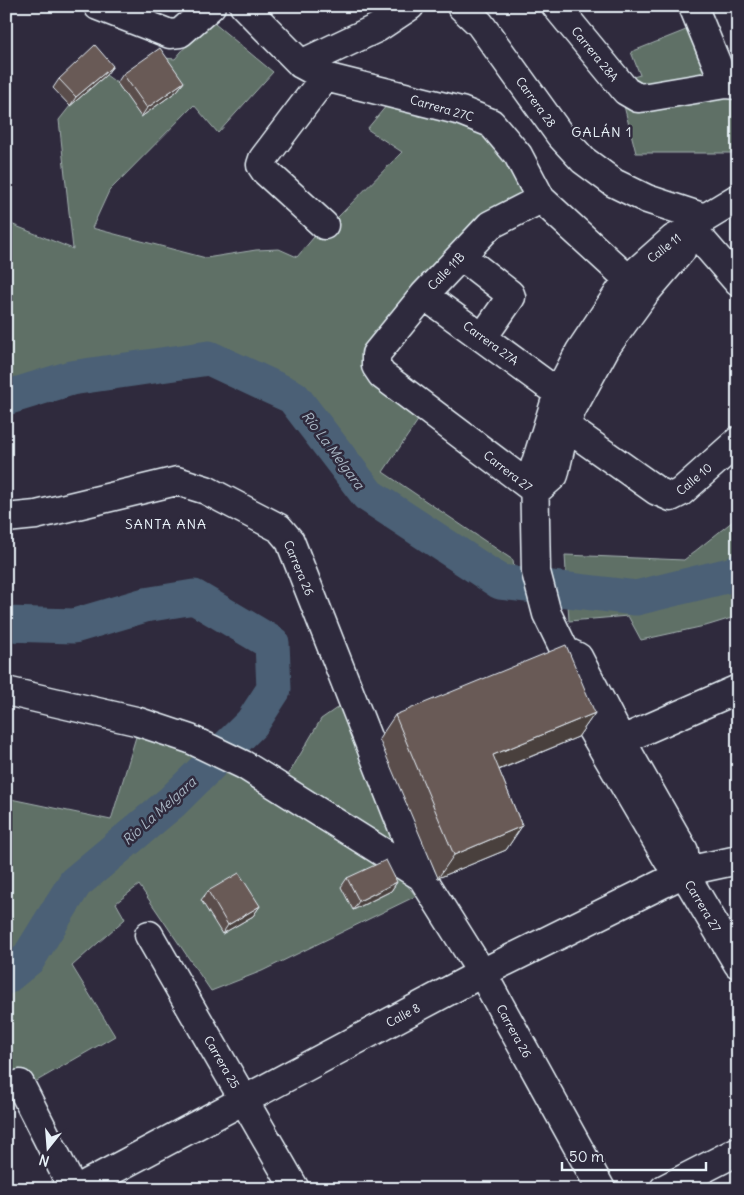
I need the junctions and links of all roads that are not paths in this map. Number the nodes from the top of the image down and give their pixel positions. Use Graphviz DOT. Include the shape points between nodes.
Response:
graph roads {
  1 [pos="98,6"];
  2 [pos="211,6"];
  3 [pos="244,6"];
  4 [pos="410,6"];
  5 [pos="461,6"];
  6 [pos="556,6"];
  7 [pos="694,6"];
  8 [pos="301,64"];
  9 [pos="325,77"];
  10 [pos="731,84"];
  11 [pos="738,198"];
  12 [pos="541,199"];
  13 [pos="699,224"];
  14 [pos="324,225"];
  15 [pos="461,256"];
  16 [pos="628,279"];
  17 [pos="738,282"];
  18 [pos="424,295"];
  19 [pos="483,337"];
  20 [pos="376,366"];
  21 [pos="558,412"];
  22 [pos="738,441"];
  23 [pos="536,491"];
  24 [pos="6,518"];
  25 [pos="565,651"];
  26 [pos="538,663"];
  27 [pos="738,689"];
  28 [pos="6,691"];
  29 [pos="394,725"];
  30 [pos="367,737"];
  31 [pos="612,744"];
  32 [pos="738,860"];
  33 [pos="684,874"];
  34 [pos="422,877"];
  35 [pos="149,935"];
  36 [pos="738,964"];
  37 [pos="482,973"];
  38 [pos="20,1084"];
  39 [pos="244,1100"];
  40 [pos="738,1151"];
  41 [pos="72,1189"];
  42 [pos="77,1189"];
  43 [pos="295,1189"];
  44 [pos="601,1189"];
  45 [pos="664,1189"];
  1 -- 2 [label="street" via="170,34 180,32"];
  3 -- 8 [label="street, Carrera 27C"];
  4 -- 8 [label="street" via="377,28"];
  5 -- 13 [label="street, Carrera 28" via="480,24 560,135 583,160 614,183"];
  6 -- 10 [label="street, Carrera 28A" via="626,91 638,98"];
  7 -- 10 [label="street"];
  8 -- 9 [label="street, Carrera 27C"];
  9 -- 12 [label="street, Carrera 27C" via="461,111 491,123 518,155"];
  9 -- 14 [label="street" via="261,165"];
  11 -- 13 [label="street"];
  12 -- 15 [label="street, Calle 11B" via="490,225"];
  12 -- 16 [label="street, Carrera 27C"];
  13 -- 16 [label="street, Calle 11" via="673,239"];
  13 -- 17 [label="street"];
  13 -- 21 [label="street, Calle 11" via="606,347 572,409"];
  15 -- 18 [label="street, Calle 11B"];
  15 -- 19 [label="street" via="511,297"];
  16 -- 21 [label="street, Calle 11" via="580,350"];
  18 -- 19 [label="street, Carrera 27A"];
  18 -- 20 [label="street, Calle 11B" via="376,354"];
  19 -- 21 [label="street, Carrera 27A"];
  20 -- 23 [label="street, Carrera 27" via="382,375"];
  21 -- 22 [label="street, Calle 10" via="658,491 671,497 681,492"];
  21 -- 23 [label="street, Calle 11" via="534,468"];
  23 -- 25 [label="street, Carrera 27" via="536,572 547,614"];
  24 -- 30 [label="street, Carrera 26" via="36,515 177,480 206,490 279,528 290,541"];
  25 -- 26 [label="street"];
  25 -- 31 [label="street, Carrera 27" via="561,665 582,712"];
  27 -- 31 [label="street"];
  28 -- 34 [label="street, Carrera 26" via="136,721 190,739 244,766"];
  29 -- 30 [label="street"];
  30 -- 34 [label="street, Carrera 26"];
  31 -- 33 [label="street, Carrera 27" via="668,860"];
  32 -- 33 [label="street, Calle 8"];
  33 -- 36 [label="street, Carrera 27"];
  33 -- 37 [label="street, Calle 8"];
  34 -- 37 [label="street, Carrera 26"];
  35 -- 39 [label="street, Carrera 25"];
  37 -- 39 [label="street, Calle 8"];
  37 -- 44 [label="street, Carrera 26"];
  38 -- 41 [label="street"];
  39 -- 42 [label="street, Calle 8"];
  39 -- 43 [label="street, Carrera 25"];
  40 -- 45 [label="street"];
}
